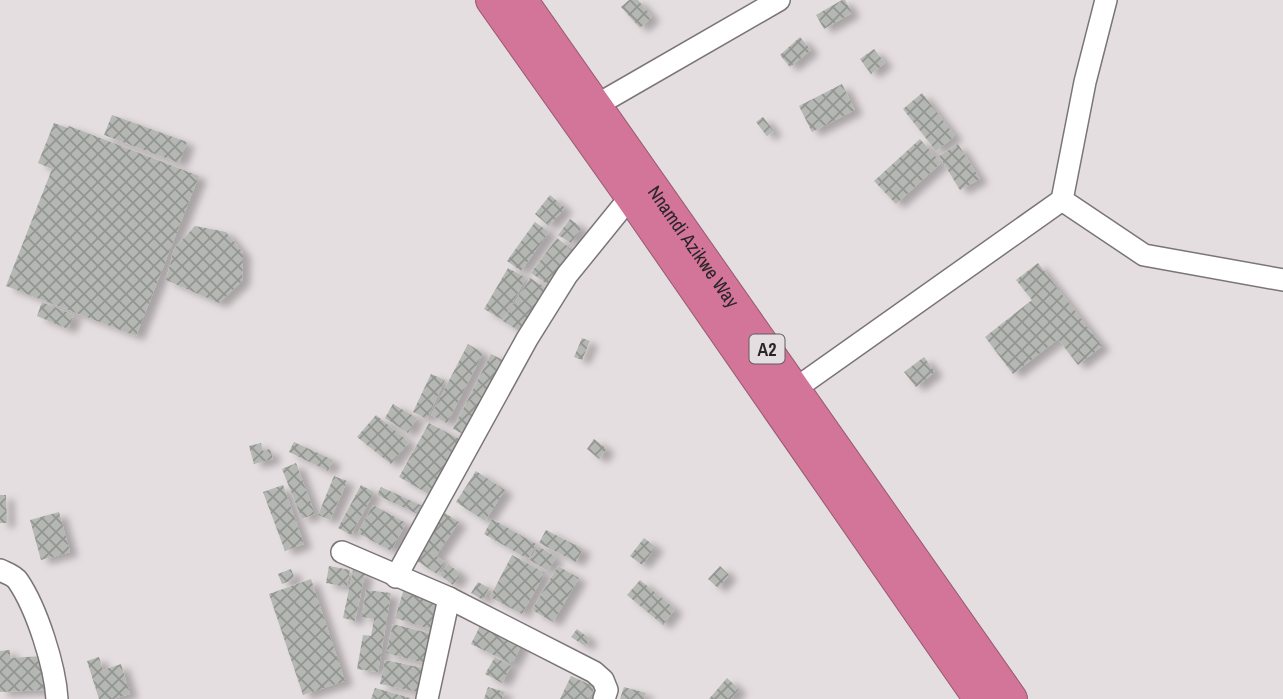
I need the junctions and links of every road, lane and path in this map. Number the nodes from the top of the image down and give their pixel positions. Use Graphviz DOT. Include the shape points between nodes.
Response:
graph roads {
  1 [pos="492,0"];
  2 [pos="521,0"];
  3 [pos="779,0"];
  4 [pos="1106,0"];
  5 [pos="595,106"];
  6 [pos="631,196"];
  7 [pos="1062,200"];
  8 [pos="1283,280"];
  9 [pos="795,389"];
  10 [pos="342,552"];
  11 [pos="0,570"];
  12 [pos="396,577"];
  13 [pos="449,597"];
  14 [pos="57,699"];
  15 [pos="427,699"];
  16 [pos="604,699"];
  17 [pos="980,699"];
  18 [pos="1012,699"];
  1 -- 6 [label="highway, Nnamdi Azikwe Way / A2"];
  2 -- 5 [label="highway, Nnamdi Azikwe Way / A2"];
  3 -- 5 [label="street"];
  4 -- 7 [label="street"];
  5 -- 9 [label="highway, Nnamdi Azikwe Way / A2"];
  6 -- 12 [label="street" via="567,275 527,339"];
  6 -- 17 [label="highway, Nnamdi Azikwe Way / A2"];
  7 -- 8 [label="street" via="1144,255"];
  7 -- 9 [label="street"];
  9 -- 18 [label="highway, Nnamdi Azikwe Way / A2"];
  10 -- 12 [label="street"];
  11 -- 14 [label="street" via="17,578 35,618 55,676"];
  12 -- 13 [label="street"];
  13 -- 15 [label="street"];
  13 -- 16 [label="street" via="594,672 607,690"];
}
